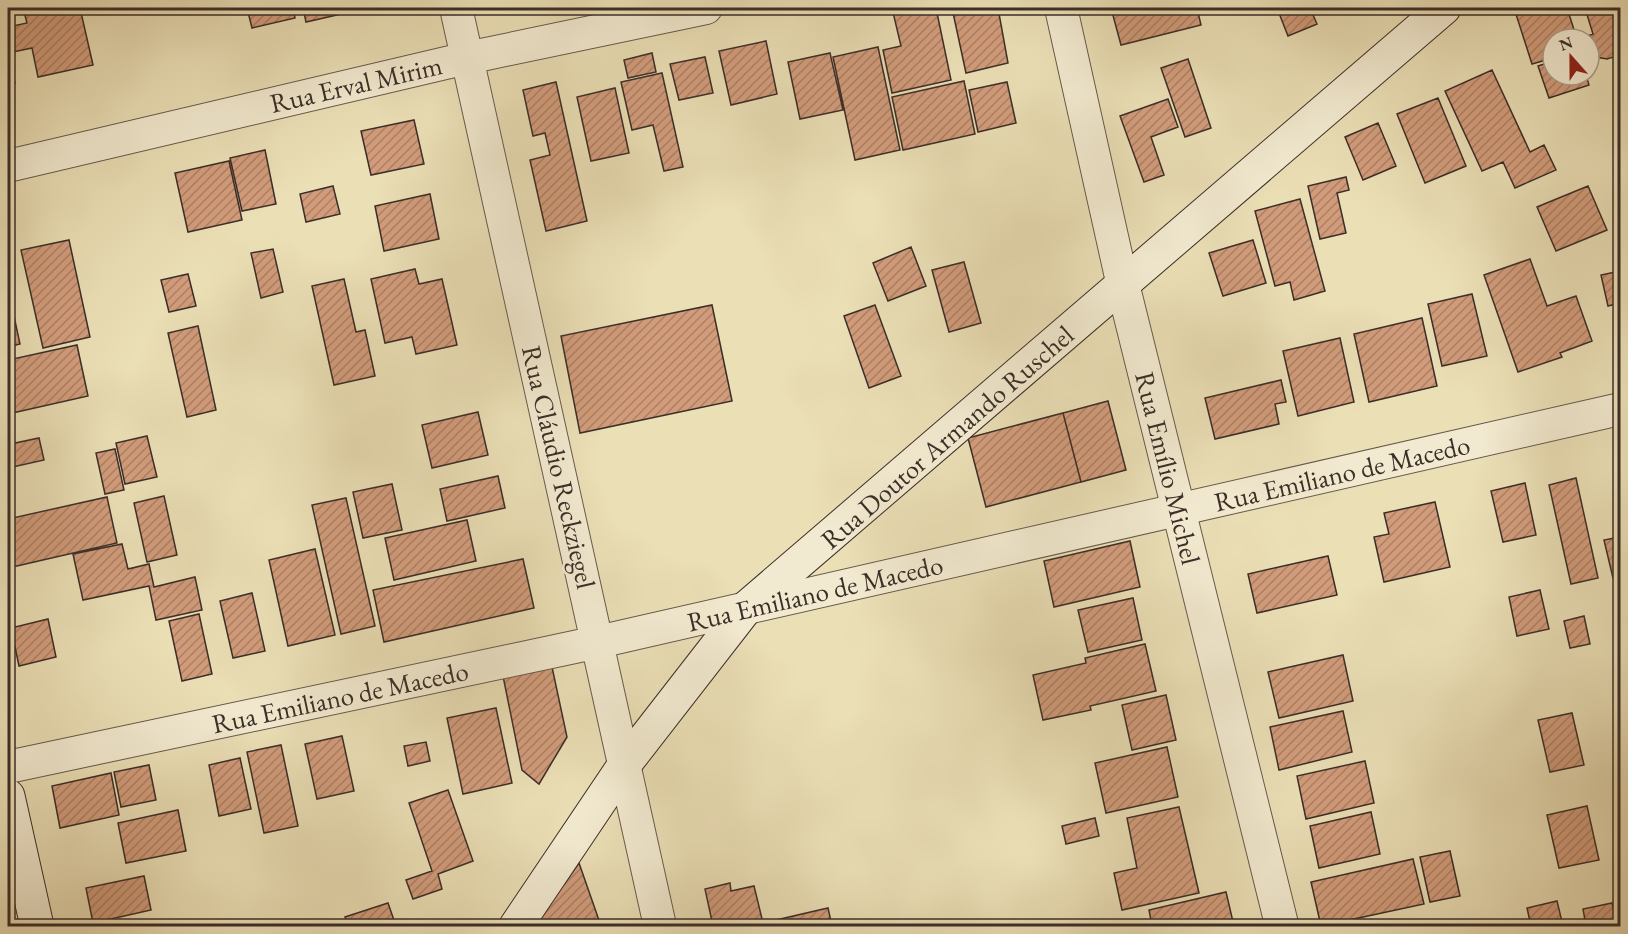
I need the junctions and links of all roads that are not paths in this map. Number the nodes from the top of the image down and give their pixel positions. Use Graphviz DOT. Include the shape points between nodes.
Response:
graph roads {
  1 [pos="456,8"];
  2 [pos="706,8"];
  3 [pos="1061,8"];
  4 [pos="1444,8"];
  5 [pos="467,58"];
  6 [pos="8,166"];
  7 [pos="1123,286"];
  8 [pos="1620,409"];
  9 [pos="1179,511"];
  10 [pos="747,608"];
  11 [pos="598,642"];
  12 [pos="625,764"];
  13 [pos="8,767"];
  14 [pos="8,796"];
  15 [pos="36,927"];
  16 [pos="516,927"];
  17 [pos="660,927"];
  18 [pos="1282,927"];
  1 -- 5 [label="street, Rua Cláudio Reckziegel"];
  2 -- 5 [label="street, Rua Erval Mirim"];
  3 -- 7 [label="street, Rua Emílio Michel"];
  4 -- 7 [label="main road, Rua Doutor Armando Ruschel"];
  5 -- 6 [label="street, Rua Erval Mirim"];
  5 -- 11 [label="street, Rua Cláudio Reckziegel"];
  7 -- 9 [label="main road, Rua Emílio Michel"];
  7 -- 10 [label="main road, Rua Doutor Armando Ruschel"];
  8 -- 9 [label="street, Rua Emiliano de Macedo"];
  9 -- 10 [label="street, Rua Emiliano de Macedo"];
  9 -- 18 [label="main road, Rua Emílio Michel"];
  10 -- 11 [label="street, Rua Emiliano de Macedo"];
  10 -- 12 [label="main road, Rua Doutor Armando Ruschel"];
  11 -- 12 [label="street, Rua Cláudio Reckziegel"];
  11 -- 13 [label="street, Rua Emiliano de Macedo"];
  12 -- 16 [label="main road, Rua Doutor Armando Ruschel"];
  12 -- 17 [label="street, Rua Cláudio Reckziegel"];
  14 -- 15 [label="main road"];
}
